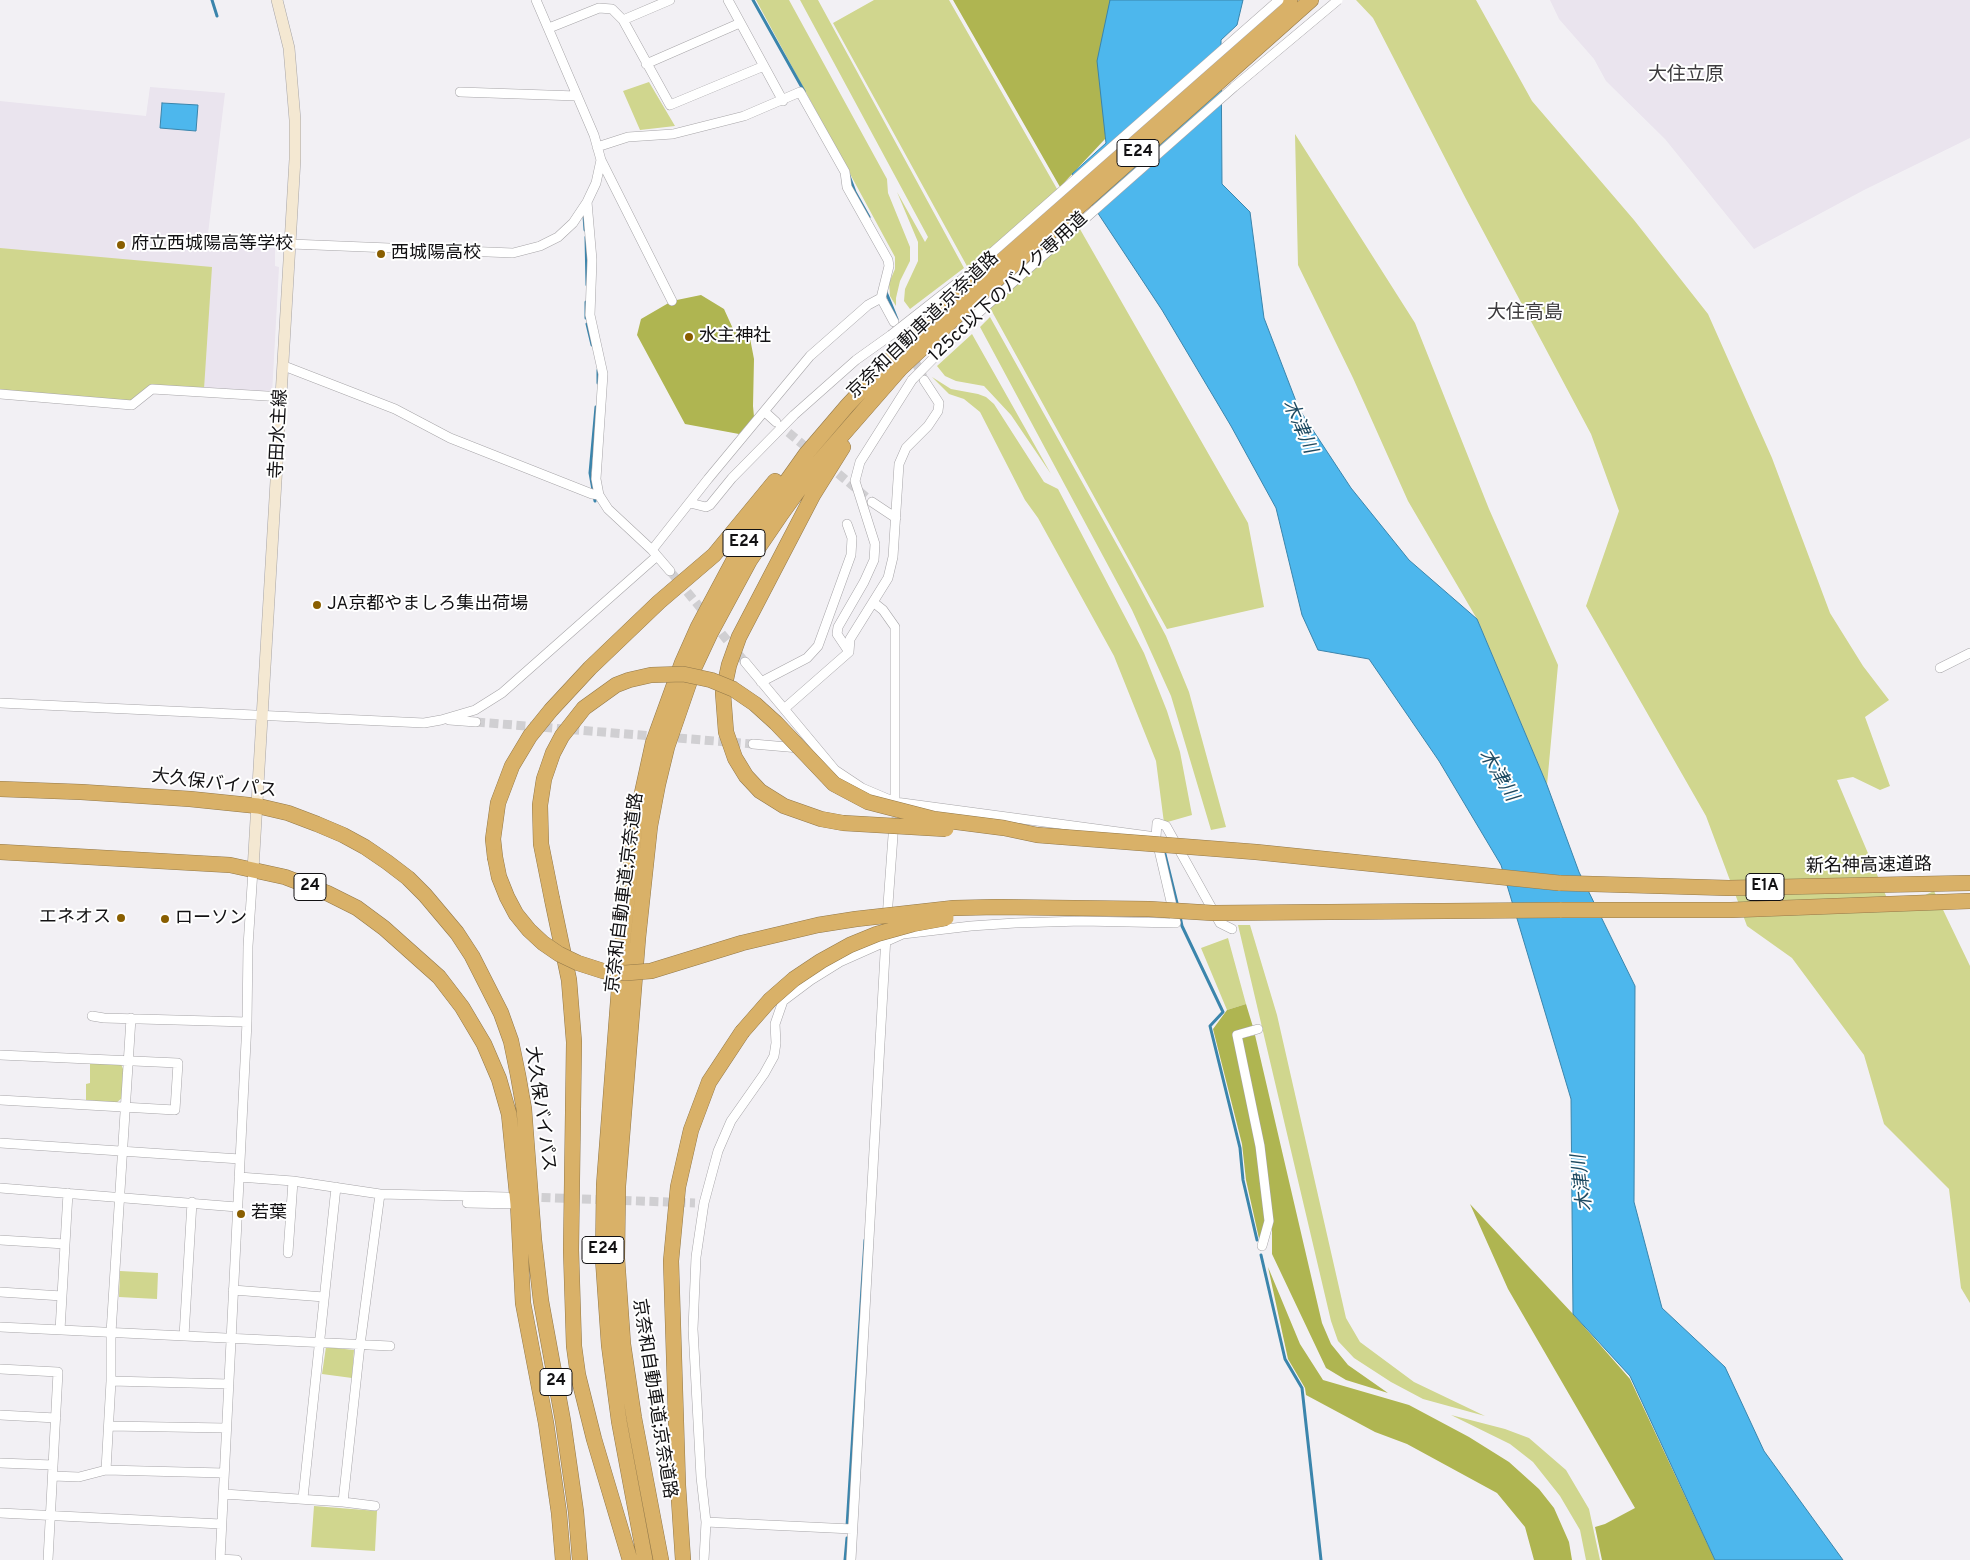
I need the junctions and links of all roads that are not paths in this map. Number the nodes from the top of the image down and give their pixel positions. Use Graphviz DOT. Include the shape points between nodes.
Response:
graph roads {
  1 [pos="277,0"];
  2 [pos="536,0"];
  3 [pos="670,0"];
  4 [pos="728,0"];
  5 [pos="1279,0"];
  6 [pos="1290,0"];
  7 [pos="1311,0"];
  8 [pos="1320,0"];
  9 [pos="1338,0"];
  10 [pos="612,4"];
  11 [pos="623,20"];
  12 [pos="740,23"];
  13 [pos="549,28"];
  14 [pos="1264,42"];
  15 [pos="646,64"];
  16 [pos="764,66"];
  17 [pos="460,92"];
  18 [pos="578,96"];
  19 [pos="783,101"];
  20 [pos="597,148"];
  21 [pos="601,160"];
  22 [pos="587,202"];
  23 [pos="291,244"];
  24 [pos="881,298"];
  25 [pos="672,301"];
  26 [pos="963,301"];
  27 [pos="894,322"];
  28 [pos="284,366"];
  29 [pos="900,369"];
  30 [pos="924,380"];
  31 [pos="0,394"];
  32 [pos="283,397"];
  33 [pos="847,406"];
  34 [pos="765,412"];
  35 [pos="776,422"];
  36 [pos="599,495"];
  37 [pos="872,502"];
  38 [pos="690,503"];
  39 [pos="896,518"];
  40 [pos="847,524"];
  41 [pos="654,553"];
  42 [pos="670,571"];
  43 [pos="873,602"];
  44 [pos="849,652"];
  45 [pos="1970,653"];
  46 [pos="745,662"];
  47 [pos="1940,668"];
  48 [pos="761,682"];
  49 [pos="0,704"];
  50 [pos="784,709"];
  51 [pos="263,716"];
  52 [pos="441,720"];
  53 [pos="476,722"];
  54 [pos="753,744"];
  55 [pos="817,749"];
  56 [pos="0,789"];
  57 [pos="895,802"];
  58 [pos="258,806"];
  59 [pos="1037,835"];
  60 [pos="1156,837"];
  61 [pos="0,852"];
  62 [pos="254,870"];
  63 [pos="1970,883"];
  64 [pos="1970,901"];
  65 [pos="1149,909"];
  66 [pos="1232,928"];
  67 [pos="631,937"];
  68 [pos="886,941"];
  69 [pos="92,1016"];
  70 [pos="132,1018"];
  71 [pos="247,1022"];
  72 [pos="1258,1029"];
  73 [pos="0,1055"];
  74 [pos="129,1061"];
  75 [pos="0,1100"];
  76 [pos="126,1108"];
  77 [pos="0,1143"];
  78 [pos="123,1151"];
  79 [pos="240,1159"];
  80 [pos="239,1177"];
  81 [pos="293,1181"];
  82 [pos="336,1187"];
  83 [pos="0,1188"];
  84 [pos="68,1193"];
  85 [pos="380,1194"];
  86 [pos="120,1197"];
  87 [pos="513,1200"];
  88 [pos="192,1202"];
  89 [pos="237,1207"];
  90 [pos="0,1240"];
  91 [pos="65,1244"];
  92 [pos="1262,1246"];
  93 [pos="288,1252"];
  94 [pos="233,1290"];
  95 [pos="0,1292"];
  96 [pos="62,1296"];
  97 [pos="324,1297"];
  98 [pos="0,1327"];
  99 [pos="60,1330"];
  100 [pos="111,1333"];
  101 [pos="184,1336"];
  102 [pos="231,1338"];
  103 [pos="319,1343"];
  104 [pos="360,1345"];
  105 [pos="390,1346"];
  106 [pos="0,1369"];
  107 [pos="111,1381"];
  108 [pos="229,1384"];
  109 [pos="0,1416"];
  110 [pos="56,1418"];
  111 [pos="109,1426"];
  112 [pos="226,1428"];
  113 [pos="0,1463"];
  114 [pos="53,1465"];
  115 [pos="106,1470"];
  116 [pos="224,1473"];
  117 [pos="52,1476"];
  118 [pos="224,1494"];
  119 [pos="303,1498"];
  120 [pos="343,1502"];
  121 [pos="375,1506"];
  122 [pos="0,1513"];
  123 [pos="50,1516"];
  124 [pos="706,1522"];
  125 [pos="221,1524"];
  126 [pos="852,1529"];
  127 [pos="220,1559"];
  128 [pos="48,1560"];
  129 [pos="237,1560"];
  130 [pos="563,1560"];
  131 [pos="580,1560"];
  132 [pos="630,1560"];
  133 [pos="645,1560"];
  134 [pos="661,1560"];
  135 [pos="683,1560"];
  136 [pos="704,1560"];
  137 [pos="851,1560"];
  1 -- 23 [label="main road, 寺田水主線" via="289,48 295,120"];
  2 -- 13 [label="street"];
  3 -- 11 [label="street"];
  4 -- 12 [label="street"];
  5 -- 38 [label="street, 125cc以下のバイク専用道, bridge" via="961,280 856,360 794,415 732,478 710,506"];
  6 -- 26 [label="highway, 京奈和自動車道;京奈道路 / E24"];
  7 -- 14 [label="highway, 京奈和自動車道;京奈道路 / E24"];
  8 -- 14 [label="highway"];
  9 -- 44 [label="street, 125cc以下のバイク専用道, bridge" via="976,314 912,380 860,462 855,482 875,544 874,560 838,626 838,634"];
  10 -- 11 [label="street"];
  10 -- 13 [label="street"];
  11 -- 15 [label="street"];
  12 -- 15 [label="street"];
  12 -- 16 [label="street"];
  13 -- 18 [label="street"];
  14 -- 26 [label="highway, 京奈和自動車道;京奈道路 / E24"];
  15 -- 16 [label="street" via="670,105"];
  16 -- 19 [label="street"];
  17 -- 18 [label="street"];
  18 -- 20 [label="street"];
  19 -- 20 [label="street" via="709,125 673,134 628,137"];
  19 -- 24 [label="street" via="800,92 845,172 847,187 890,266"];
  20 -- 21 [label="street"];
  21 -- 22 [label="street" via="596,183"];
  21 -- 25 [label="street"];
  22 -- 23 [label="street" via="573,223 558,237 514,253"];
  22 -- 36 [label="street" via="592,260 590,316 603,374 596,479"];
  23 -- 28 [label="main road, 寺田水主線"];
  24 -- 27 [label="street"];
  24 -- 34 [label="street" via="868,305 810,356"];
  26 -- 29 [label="highway, 京奈和自動車道;京奈道路 / E24"];
  26 -- 33 [label="highway, 京奈和自動車道;京奈道路 / E24" via="888,361"];
  28 -- 32 [label="main road, 寺田水主線"];
  28 -- 36 [label="street" via="395,409 450,438"];
  29 -- 59 [label="highway, bridge" via="837,455 739,637 728,665 723,693 726,732 746,776 760,790 784,806 820,819"];
  29 -- 67 [label="highway, 京奈和自動車道;京奈道路 / E24" via="818,463 750,560 695,666 658,784"];
  30 -- 39 [label="street" via="939,403 938,411 906,448 899,464"];
  31 -- 32 [label="street" via="132,405 152,389"];
  32 -- 51 [label="main road, 寺田水主線"];
  33 -- 65 [label="highway, bridge" via="801,448 714,554 590,668 530,736 512,766 498,803 493,839 499,877 516,914 529,930 559,954 603,971 617,972 651,971 742,943 818,925 911,912 997,907"];
  33 -- 67 [label="highway, 京奈和自動車道;京奈道路 / E24" via="806,454 738,552 682,663 653,743 638,807 631,851"];
  34 -- 35 [label="street"];
  34 -- 38 [label="street"];
  36 -- 41 [label="street" via="608,509"];
  37 -- 39 [label="street"];
  38 -- 41 [label="street"];
  39 -- 43 [label="street" via="888,578"];
  40 -- 48 [label="street" via="852,538 851,555 818,646 807,658"];
  41 -- 42 [label="street"];
  41 -- 52 [label="street" via="502,693 474,710"];
  43 -- 44 [label="street" via="850,639"];
  43 -- 57 [label="street" via="884,610 895,626"];
  44 -- 50 [label="street"];
  45 -- 47 [label="street"];
  46 -- 48 [label="street"];
  48 -- 50 [label="street"];
  49 -- 51 [label="street"];
  50 -- 55 [label="street"];
  51 -- 52 [label="street" via="424,723"];
  51 -- 58 [label="main road, 寺田水主線"];
  52 -- 53 [label="street"];
  54 -- 55 [label="street"];
  55 -- 57 [label="street" via="835,770 862,788"];
  56 -- 58 [label="highway, 大久保バイパス / 24" via="190,799"];
  57 -- 60 [label="street"];
  57 -- 68 [label="street"];
  58 -- 62 [label="main road, 寺田水主線"];
  58 -- 131 [label="highway, 大久保バイパス / 24" via="288,813 343,835 408,878 462,941 500,1013 511,1041 524,1109 540,1293 566,1440"];
  59 -- 63 [label="highway, 新名神高速道路 / E1A, bridge" via="1256,852 1559,883 1738,888"];
  59 -- 132 [label="highway, bridge" via="934,819 868,802 834,784 755,704 733,689 683,674 651,675 629,680 599,696 572,721 553,753 540,805 541,844 569,980 574,1042 571,1250 574,1346 594,1439"];
  60 -- 66 [label="street" via="1156,823 1166,826 1220,923"];
  60 -- 68 [label="street" via="1176,923 1082,921 989,925 903,934"];
  61 -- 62 [label="highway, 大久保バイパス / 24" via="182,861"];
  62 -- 71 [label="street"];
  62 -- 87 [label="highway, 大久保バイパス / 24" via="285,877 357,908 439,977 484,1044 499,1079 509,1114"];
  64 -- 65 [label="highway, 新名神高速道路 / E1A, bridge" via="1731,910 1213,913"];
  65 -- 135 [label="highway, bridge" via="960,915 877,934 835,953 794,979 742,1032 709,1082 691,1130 678,1187 671,1271"];
  67 -- 133 [label="highway, 京奈和自動車道;京奈道路 / E24" via="606,1146 603,1259 608,1345"];
  67 -- 134 [label="highway, 京奈和自動車道;京奈道路 / E24" via="617,1258 628,1382"];
  68 -- 124 [label="street" via="840,962 783,1001 775,1024 774,1056 731,1121 700,1203 693,1329"];
  68 -- 126 [label="street"];
  69 -- 70 [label="street"];
  70 -- 71 [label="street"];
  70 -- 74 [label="street"];
  71 -- 79 [label="street"];
  72 -- 92 [label="street" via="1237,1035 1260,1146 1269,1221"];
  73 -- 74 [label="street"];
  74 -- 76 [label="street"];
  74 -- 76 [label="street" via="178,1063 175,1110"];
  75 -- 76 [label="street"];
  76 -- 78 [label="street"];
  77 -- 78 [label="street"];
  78 -- 79 [label="street"];
  78 -- 86 [label="street"];
  79 -- 80 [label="street"];
  80 -- 81 [label="street"];
  80 -- 89 [label="street"];
  81 -- 82 [label="street"];
  81 -- 93 [label="street"];
  82 -- 85 [label="street"];
  82 -- 97 [label="street"];
  83 -- 84 [label="street"];
  84 -- 86 [label="street"];
  84 -- 91 [label="street"];
  85 -- 87 [label="street" via="452,1196 458,1202"];
  85 -- 104 [label="street"];
  86 -- 88 [label="street"];
  86 -- 100 [label="street"];
  87 -- 130 [label="highway, 大久保バイパス / 24" via="523,1303 546,1424"];
  88 -- 89 [label="street"];
  88 -- 101 [label="street"];
  89 -- 94 [label="street"];
  90 -- 91 [label="street"];
  91 -- 96 [label="street"];
  94 -- 97 [label="street"];
  94 -- 102 [label="street"];
  95 -- 96 [label="street"];
  96 -- 99 [label="street"];
  97 -- 103 [label="street"];
  98 -- 99 [label="street"];
  99 -- 100 [label="street"];
  100 -- 101 [label="street"];
  100 -- 107 [label="street"];
  101 -- 102 [label="street"];
  102 -- 103 [label="street"];
  102 -- 108 [label="street"];
  103 -- 104 [label="street"];
  103 -- 119 [label="street"];
  104 -- 105 [label="street"];
  104 -- 120 [label="street"];
  106 -- 110 [label="street" via="58,1372"];
  107 -- 108 [label="street"];
  107 -- 111 [label="street"];
  108 -- 112 [label="street"];
  109 -- 110 [label="street"];
  110 -- 114 [label="street"];
  111 -- 112 [label="street"];
  111 -- 115 [label="street"];
  112 -- 116 [label="street"];
  113 -- 114 [label="street"];
  114 -- 117 [label="street"];
  115 -- 116 [label="street"];
  115 -- 117 [label="street" via="79,1477"];
  116 -- 118 [label="street"];
  117 -- 123 [label="street"];
  118 -- 119 [label="street"];
  118 -- 125 [label="street"];
  119 -- 120 [label="street"];
  120 -- 121 [label="street"];
  122 -- 123 [label="street"];
  123 -- 125 [label="street"];
  123 -- 128 [label="street"];
  124 -- 126 [label="street"];
  124 -- 136 [label="street"];
  125 -- 127 [label="street"];
  126 -- 137 [label="street"];
  127 -- 129 [label="street"];
}
